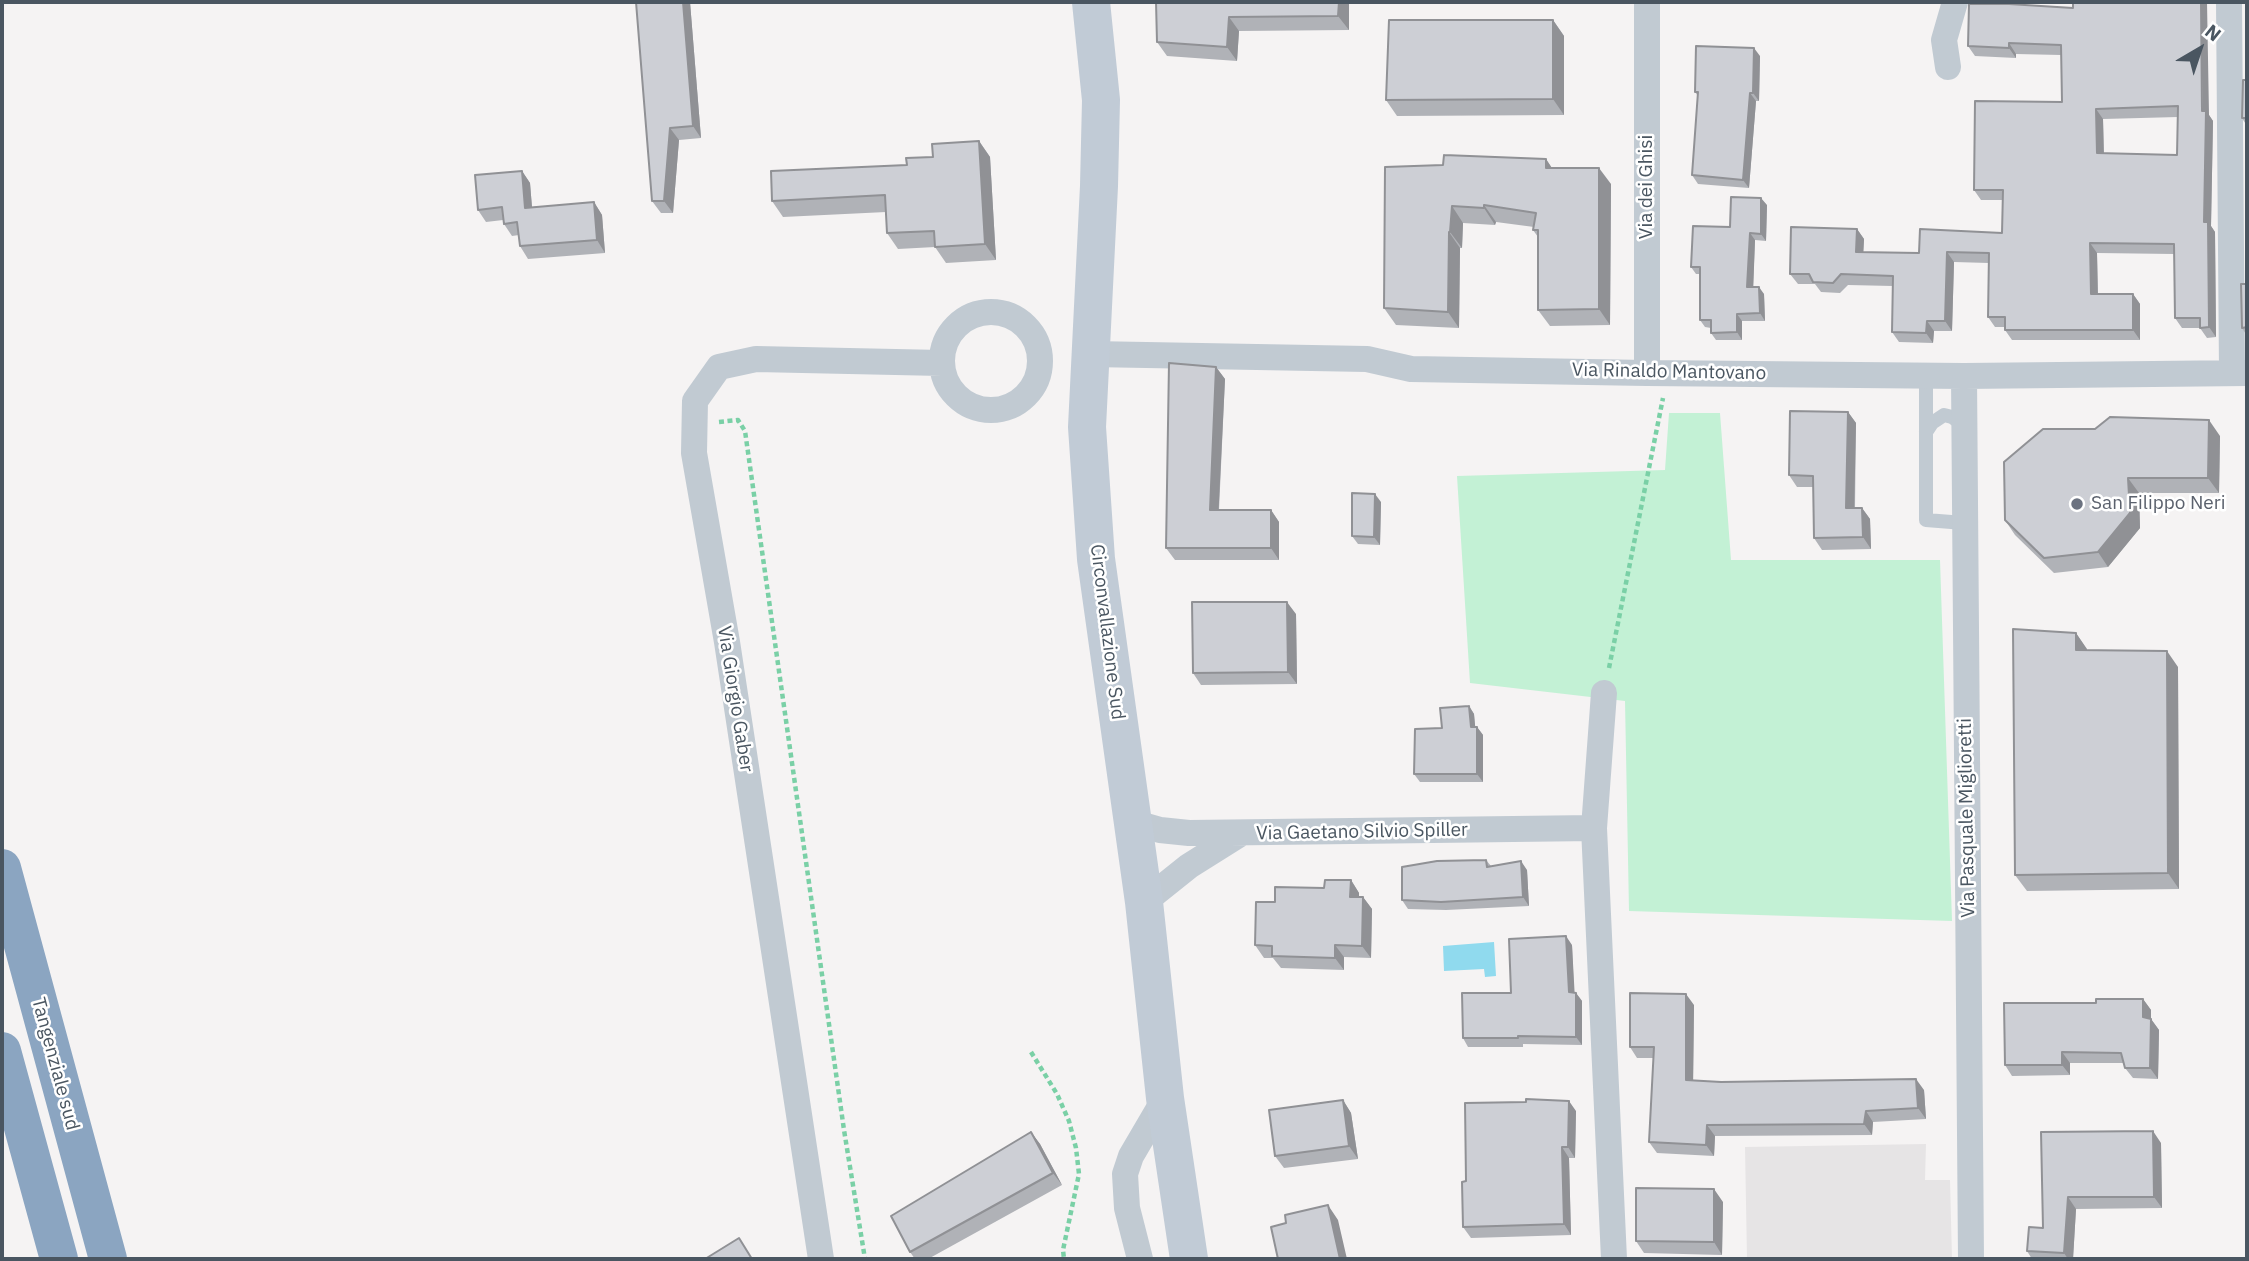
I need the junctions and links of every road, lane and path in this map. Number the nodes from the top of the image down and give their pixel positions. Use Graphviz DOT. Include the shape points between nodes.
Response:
graph roads {
  1 [pos="1091,2"];
  2 [pos="1647,2"];
  3 [pos="1955,2"];
  4 [pos="2229,2"];
  5 [pos="1948,67"];
  6 [pos="1091,354"];
  7 [pos="942,363"];
  8 [pos="2240,372"];
  9 [pos="1647,373"];
  10 [pos="1926,375"];
  11 [pos="1964,376"];
  12 [pos="1664,393"];
  13 [pos="694,425"];
  14 [pos="1964,426"];
  15 [pos="1926,432"];
  16 [pos="1964,523"];
  17 [pos="1604,693"];
  18 [pos="1132,822"];
  19 [pos="1594,828"];
  20 [pos="1240,834"];
  21 [pos="2,868"];
  22 [pos="1144,902"];
  23 [pos="2,1051"];
  24 [pos="1031,1052"];
  25 [pos="1165,1098"];
  26 [pos="59,1259"];
  27 [pos="108,1259"];
  28 [pos="821,1259"];
  29 [pos="865,1259"];
  30 [pos="1064,1259"];
  31 [pos="1140,1259"];
  32 [pos="1189,1259"];
  33 [pos="1614,1259"];
  34 [pos="1971,1259"];
  1 -- 6 [label="main road, Circonvallazione Sud" via="1101,100"];
  2 -- 9 [label="street, Via dei Ghisi"];
  3 -- 5 [label="street" via="1944,40"];
  4 -- 8 [label="street"];
  6 -- 9 [label="street, Via Rinaldo Mantovano" via="1367,359 1410,369"];
  6 -- 18 [label="main road, Circonvallazione Sud" via="1087,427 1096,559"];
  7 -- 13 [label="street, Via Giorgio Gaber" via="756,359 719,367 695,401"];
  8 -- 11 [label="street, Via Rinaldo Mantovano"];
  9 -- 10 [label="street, Via Rinaldo Mantovano"];
  10 -- 11 [label="street, Via Rinaldo Mantovano"];
  10 -- 15 [label="lane"];
  11 -- 14 [label="street, Via Pasquale Miglioretti"];
  12 -- 17 [label="path"];
  13 -- 28 [label="street, Via Giorgio Gaber" via="694,453"];
  13 -- 29 [label="path" via="738,420 745,431"];
  14 -- 15 [label="lane" via="1944,415"];
  14 -- 16 [label="street, Via Pasquale Miglioretti"];
  15 -- 16 [label="lane" via="1926,520"];
  16 -- 34 [label="street, Via Pasquale Miglioretti"];
  17 -- 19 [label="street"];
  18 -- 20 [label="street, Via Gaetano Silvio Spiller" via="1160,830"];
  18 -- 22 [label="main road, Circonvallazione Sud"];
  19 -- 20 [label="street, Via Gaetano Silvio Spiller"];
  19 -- 33 [label="street"];
  20 -- 22 [label="street"];
  21 -- 27 [label="highway, Tangenziale sud"];
  22 -- 25 [label="main road, Circonvallazione Sud"];
  23 -- 26 [label="highway"];
  24 -- 30 [label="path" via="1057,1094 1076,1148 1079,1174"];
  25 -- 31 [label="street" via="1125,1174 1127,1208"];
  25 -- 32 [label="main road, Circonvallazione Sud"];
}
